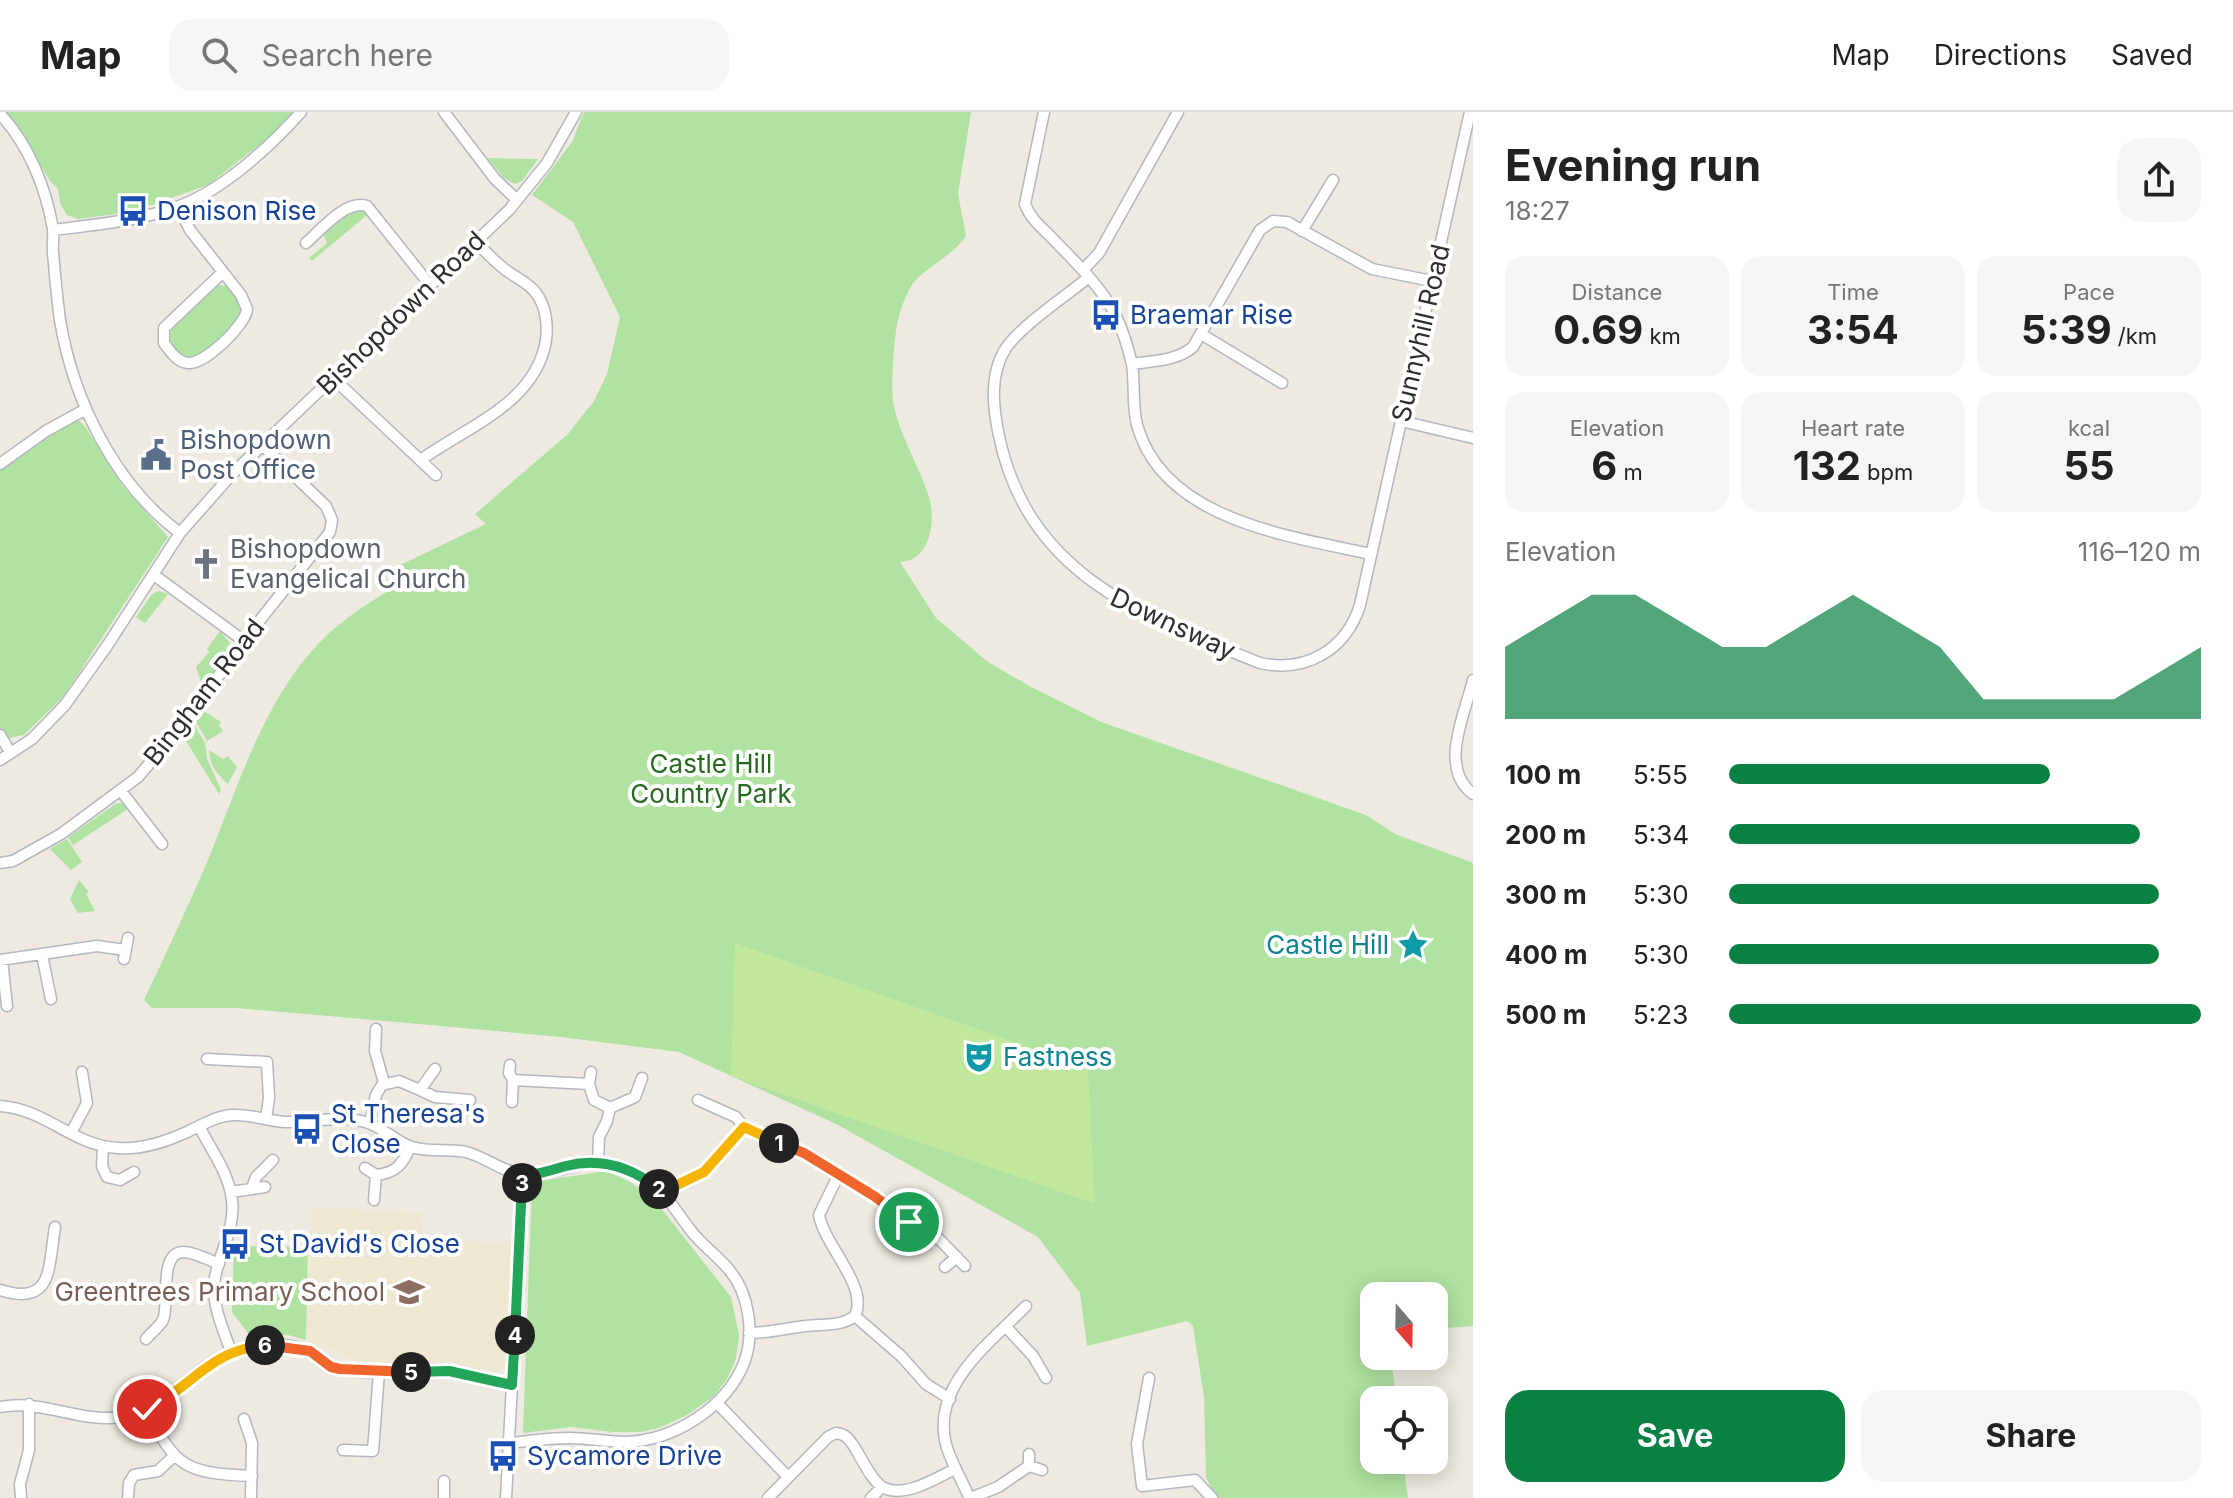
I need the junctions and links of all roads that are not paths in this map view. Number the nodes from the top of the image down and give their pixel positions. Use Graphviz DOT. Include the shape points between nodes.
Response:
graph roads {
  1 [pos="301,112"];
  2 [pos="444,112"];
  3 [pos="576,112"];
  4 [pos="1044,112"];
  5 [pos="1178,112"];
  6 [pos="1470,112"];
  7 [pos="0,114"];
  8 [pos="1333,180"];
  9 [pos="516,199"];
  10 [pos="178,207"];
  11 [pos="53,230"];
  12 [pos="1302,231"];
  13 [pos="476,242"];
  14 [pos="306,243"];
  15 [pos="222,273"];
  16 [pos="1086,274"];
  17 [pos="1432,281"];
  18 [pos="430,285"];
  19 [pos="1201,334"];
  20 [pos="1132,364"];
  21 [pos="333,378"];
  22 [pos="1282,383"];
  23 [pos="86,409"];
  24 [pos="1401,421"];
  25 [pos="1473,438"];
  26 [pos="262,445"];
  27 [pos="422,459"];
  28 [pos="0,464"];
  29 [pos="436,475"];
  30 [pos="180,533"];
  31 [pos="1371,554"];
  32 [pos="154,575"];
  33 [pos="244,641"];
  34 [pos="1473,680"];
  35 [pos="0,735"];
  36 [pos="10,752"];
  37 [pos="0,760"];
  38 [pos="121,791"];
  39 [pos="1473,794"];
  40 [pos="162,844"];
  41 [pos="0,863"];
  42 [pos="128,938"];
  43 [pos="42,955"];
  44 [pos="1,960"];
  45 [pos="51,999"];
  46 [pos="7,1006"];
  47 [pos="376,1029"];
  48 [pos="207,1059"];
  49 [pos="510,1065"];
  50 [pos="435,1069"];
  51 [pos="82,1072"];
  52 [pos="591,1072"];
  53 [pos="642,1078"];
  54 [pos="513,1080"];
  55 [pos="384,1083"];
  56 [pos="589,1084"];
  57 [pos="420,1090"];
  58 [pos="470,1100"];
  59 [pos="698,1100"];
  60 [pos="512,1102"];
  61 [pos="0,1106"];
  62 [pos="610,1108"];
  63 [pos="266,1119"];
  64 [pos="370,1123"];
  65 [pos="199,1126"];
  66 [pos="744,1127"];
  67 [pos="71,1133"];
  68 [pos="103,1147"];
  69 [pos="410,1147"];
  70 [pos="273,1160"];
  71 [pos="598,1163"];
  72 [pos="365,1168"];
  73 [pos="134,1172"];
  74 [pos="523,1174"];
  75 [pos="376,1175"];
  76 [pos="838,1176"];
  77 [pos="265,1187"];
  78 [pos="252,1188"];
  79 [pos="231,1192"];
  80 [pos="666,1195"];
  81 [pos="374,1200"];
  82 [pos="55,1227"];
  83 [pos="957,1257"];
  84 [pos="219,1264"];
  85 [pos="965,1266"];
  86 [pos="945,1267"];
  87 [pos="0,1290"];
  88 [pos="1026,1306"];
  89 [pos="855,1316"];
  90 [pos="1006,1327"];
  91 [pos="749,1333"];
  92 [pos="146,1339"];
  93 [pos="231,1352"];
  94 [pos="379,1372"];
  95 [pos="1046,1378"];
  96 [pos="1149,1378"];
  97 [pos="512,1385"];
  98 [pos="950,1399"];
  99 [pos="717,1403"];
  100 [pos="29,1404"];
  101 [pos="0,1407"];
  102 [pos="147,1409"];
  103 [pos="244,1419"];
  104 [pos="510,1443"];
  105 [pos="343,1450"];
  106 [pos="174,1456"];
  107 [pos="955,1469"];
  108 [pos="1042,1470"];
  109 [pos="252,1476"];
  110 [pos="788,1477"];
  111 [pos="444,1481"];
  112 [pos="882,1487"];
  113 [pos="21,1498"];
  114 [pos="128,1498"];
  115 [pos="251,1498"];
  116 [pos="444,1498"];
  117 [pos="506,1498"];
  118 [pos="768,1498"];
  119 [pos="871,1498"];
  120 [pos="970,1498"];
  121 [pos="1212,1498"];
  1 -- 10 [label="street" via="255,159"];
  2 -- 9 [label="street"];
  3 -- 9 [label="street, Bishopdown Road" via="547,163"];
  4 -- 16 [label="street" via="1025,204"];
  5 -- 16 [label="street, Downsway"];
  6 -- 17 [label="street, Sunnyhill Road"];
  7 -- 11 [label="street" via="35,169"];
  8 -- 12 [label="street"];
  9 -- 13 [label="street, Bishopdown Road"];
  10 -- 11 [label="street"];
  10 -- 15 [label="street"];
  11 -- 23 [label="street" via="61,322"];
  12 -- 17 [label="street" via="1372,269"];
  12 -- 19 [label="street" via="1280,220 1265,224"];
  13 -- 18 [label="street, Bishopdown Road"];
  13 -- 27 [label="street" via="540,298 547,328 543,354 513,399"];
  14 -- 18 [label="street" via="346,209 367,206"];
  15 -- 15 [label="street" via="164,328 164,343 181,361 201,360 246,319 245,300"];
  16 -- 20 [label="street" via="1118,320"];
  16 -- 31 [label="street, Downsway" via="1013,340 1000,359 994,394 999,438 1013,482 1037,526 1068,562 1133,609 1260,663 1284,666 1313,661 1344,637 1357,615"];
  17 -- 24 [label="street, Sunnyhill Road"];
  18 -- 21 [label="street, Bishopdown Road"];
  19 -- 20 [label="street" via="1185,354"];
  19 -- 22 [label="street"];
  20 -- 31 [label="street" via="1138,428 1151,457 1172,482 1212,508 1253,525"];
  21 -- 26 [label="street, Bishopdown Road"];
  21 -- 27 [label="street"];
  23 -- 28 [label="street"];
  23 -- 30 [label="street" via="129,481"];
  24 -- 25 [label="street"];
  24 -- 31 [label="street, Sunnyhill Road"];
  26 -- 30 [label="street, Bishopdown Road"];
  26 -- 33 [label="street, Bingham Road" via="326,506 332,523"];
  27 -- 29 [label="street"];
  30 -- 32 [label="street, Bishopdown Road"];
  32 -- 33 [label="street"];
  32 -- 36 [label="street, Bishopdown Road" via="65,705 32,739"];
  33 -- 38 [label="street, Bingham Road" via="177,732"];
  34 -- 39 [label="street" via="1455,766"];
  35 -- 36 [label="street"];
  36 -- 37 [label="street, Bishopdown Road"];
  38 -- 40 [label="street"];
  38 -- 41 [label="street, Bingham Road" via="37,848"];
  42 -- 43 [label="street" via="124,954 97,946"];
  43 -- 44 [label="street"];
  43 -- 45 [label="street"];
  44 -- 46 [label="street"];
  47 -- 55 [label="street" via="375,1051"];
  48 -- 63 [label="street" via="267,1056"];
  49 -- 54 [label="street"];
  50 -- 57 [label="street"];
  51 -- 67 [label="street" via="87,1103"];
  52 -- 56 [label="street"];
  53 -- 62 [label="street" via="635,1097"];
  54 -- 56 [label="street"];
  54 -- 60 [label="street"];
  55 -- 57 [label="street" via="399,1081"];
  55 -- 64 [label="street"];
  56 -- 62 [label="street" via="594,1100"];
  57 -- 58 [label="street"];
  59 -- 66 [label="street" via="736,1117"];
  61 -- 67 [label="street" via="28,1110"];
  62 -- 71 [label="street" via="599,1137"];
  63 -- 64 [label="street"];
  63 -- 65 [label="street" via="229,1115"];
  64 -- 69 [label="street"];
  65 -- 68 [label="street" via="152,1145"];
  65 -- 79 [label="street"];
  66 -- 76 [label="street" via="799,1150"];
  66 -- 80 [label="street" via="704,1172"];
  67 -- 68 [label="street"];
  68 -- 73 [label="street" via="107,1177 120,1180"];
  69 -- 74 [label="street" via="467,1153"];
  69 -- 75 [label="street" via="399,1168"];
  70 -- 78 [label="street"];
  71 -- 74 [label="street"];
  71 -- 80 [label="street" via="634,1172"];
  72 -- 75 [label="street"];
  74 -- 97 [label="street"];
  75 -- 81 [label="street"];
  76 -- 83 [label="street" via="935,1237"];
  76 -- 89 [label="street" via="819,1215 857,1292"];
  77 -- 78 [label="street"];
  78 -- 79 [label="street"];
  79 -- 84 [label="street" via="231,1228"];
  80 -- 91 [label="street" via="734,1277 745,1302"];
  82 -- 87 [label="street" via="43,1285 23,1296"];
  83 -- 85 [label="street"];
  83 -- 86 [label="street"];
  84 -- 92 [label="street" via="186,1252 171,1258 164,1316"];
  84 -- 93 [label="street" via="215,1301"];
  88 -- 90 [label="street"];
  89 -- 91 [label="street" via="836,1324"];
  89 -- 98 [label="street" via="926,1384"];
  90 -- 95 [label="street"];
  90 -- 98 [label="street" via="967,1365"];
  91 -- 99 [label="street" via="741,1369"];
  93 -- 94 [label="street" via="283,1346 310,1351 335,1368"];
  93 -- 102 [label="street"];
  94 -- 97 [label="street" via="449,1371"];
  94 -- 105 [label="street" via="373,1451"];
  96 -- 121 [label="street" via="1137,1444 1142,1486 1195,1480"];
  97 -- 104 [label="street"];
  98 -- 107 [label="street" via="943,1429"];
  99 -- 104 [label="street" via="650,1439"];
  99 -- 110 [label="street"];
  100 -- 101 [label="street"];
  100 -- 102 [label="street" via="96,1418"];
  100 -- 113 [label="street"];
  102 -- 106 [label="street"];
  103 -- 109 [label="street" via="252,1443"];
  104 -- 117 [label="street"];
  106 -- 109 [label="street" via="203,1473"];
  106 -- 114 [label="street" via="158,1471 134,1475"];
  107 -- 112 [label="street" via="911,1488"];
  107 -- 120 [label="street"];
  108 -- 120 [label="street" via="1029,1460 998,1487"];
  109 -- 115 [label="street"];
  110 -- 112 [label="street" via="828,1437 840,1433"];
  110 -- 118 [label="street"];
  111 -- 116 [label="street"];
  112 -- 119 [label="street"];
}
